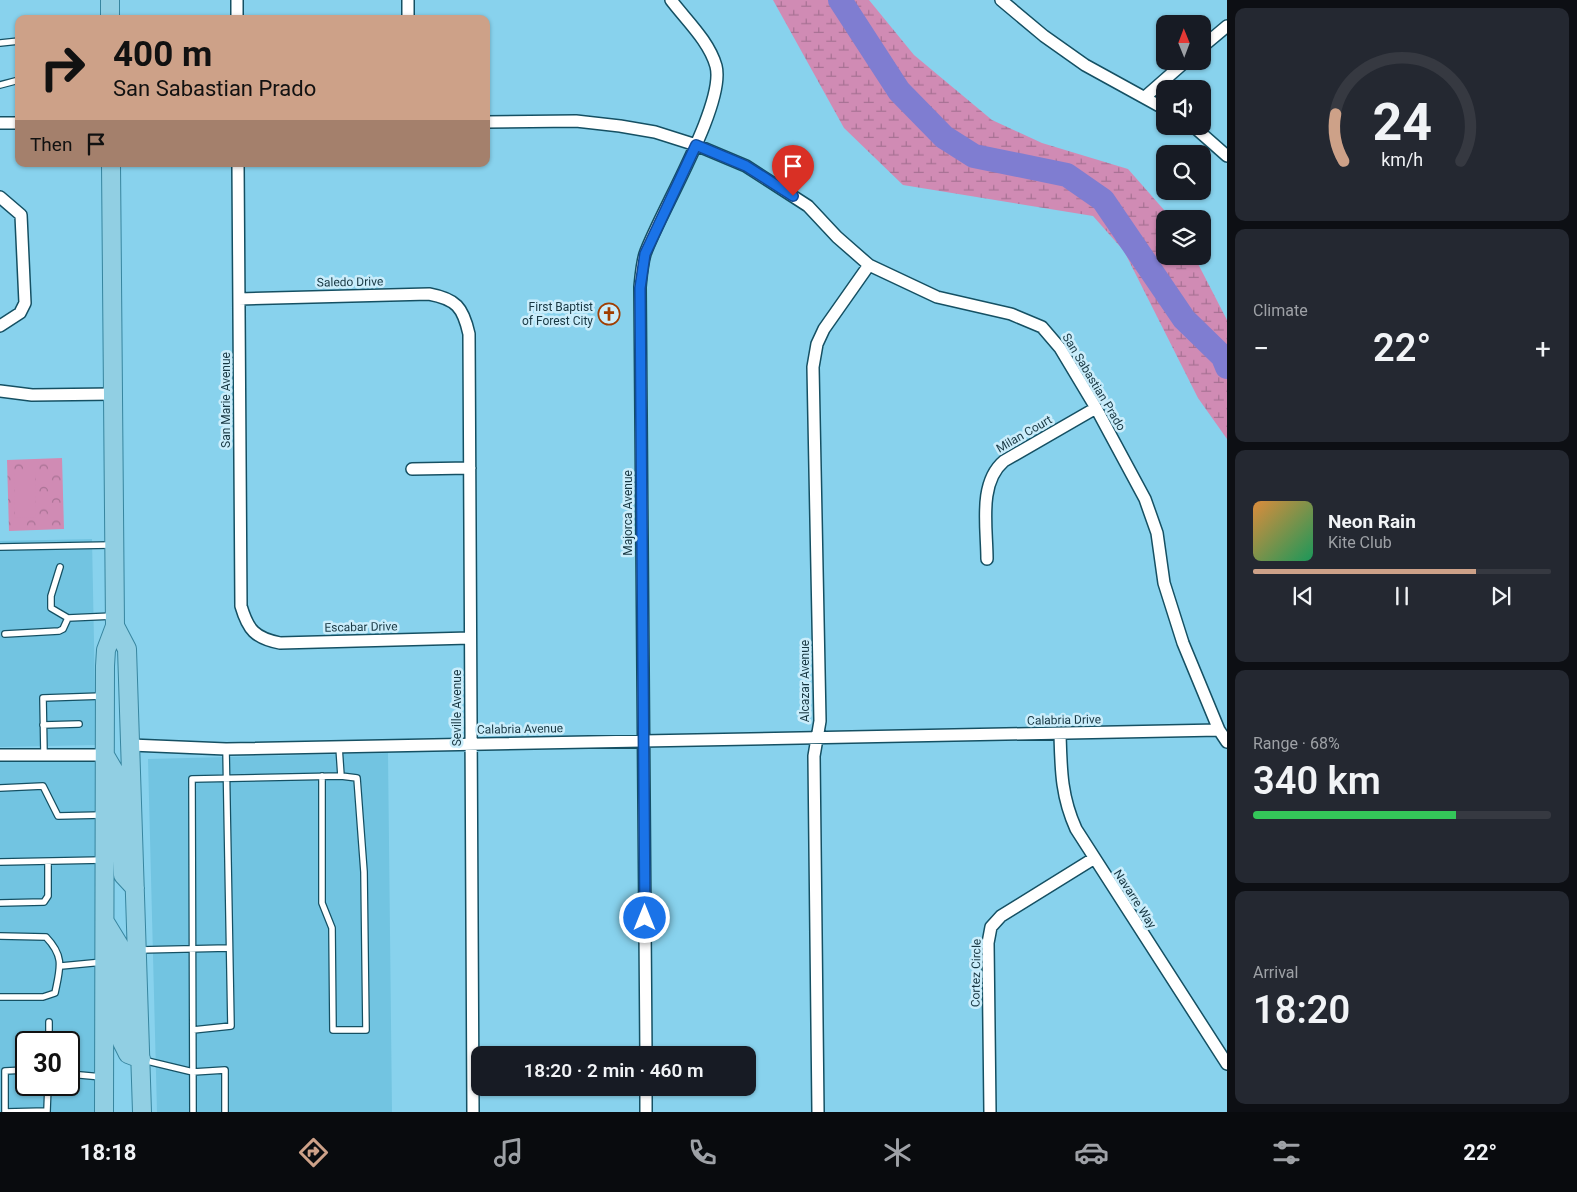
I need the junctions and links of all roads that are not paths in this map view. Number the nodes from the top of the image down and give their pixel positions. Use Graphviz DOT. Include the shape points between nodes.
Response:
graph roads {
  1 [pos="110,0"];
  2 [pos="237,0"];
  3 [pos="408,0"];
  4 [pos="671,0"];
  5 [pos="1001,0"];
  6 [pos="110,15"];
  7 [pos="237,15"];
  8 [pos="408,15"];
  9 [pos="1227,26"];
  10 [pos="1211,39"];
  11 [pos="15,41"];
  12 [pos="0,43"];
  13 [pos="1176,70"];
  14 [pos="15,81"];
  15 [pos="0,85"];
  16 [pos="1144,97"];
  17 [pos="1156,104"];
  18 [pos="490,122"];
  19 [pos="0,123"];
  20 [pos="15,123"];
  21 [pos="1203,135"];
  22 [pos="696,145"];
  23 [pos="1227,156"];
  24 [pos="111,167"];
  25 [pos="238,167"];
  26 [pos="0,197"];
  27 [pos="869,265"];
  28 [pos="239,298"];
  29 [pos="458,305"];
  30 [pos="0,326"];
  31 [pos="0,391"];
  32 [pos="114,394"];
  33 [pos="1096,408"];
  34 [pos="470,468"];
  35 [pos="412,469"];
  36 [pos="0,546"];
  37 [pos="116,546"];
  38 [pos="987,559"];
  39 [pos="60,567"];
  40 [pos="68,618"];
  41 [pos="115,621"];
  42 [pos="254,632"];
  43 [pos="5,634"];
  44 [pos="470,638"];
  45 [pos="105,666"];
  46 [pos="105,696"];
  47 [pos="78,724"];
  48 [pos="43,725"];
  49 [pos="1219,730"];
  50 [pos="1060,734"];
  51 [pos="909,737"];
  52 [pos="817,739"];
  53 [pos="643,741"];
  54 [pos="1227,742"];
  55 [pos="471,744"];
  56 [pos="131,745"];
  57 [pos="339,747"];
  58 [pos="226,749"];
  59 [pos="44,754"];
  60 [pos="0,755"];
  61 [pos="105,755"];
  62 [pos="322,776"];
  63 [pos="341,776"];
  64 [pos="226,778"];
  65 [pos="0,788"];
  66 [pos="105,815"];
  67 [pos="1093,859"];
  68 [pos="106,860"];
  69 [pos="0,862"];
  70 [pos="48,862"];
  71 [pos="136,888"];
  72 [pos="0,903"];
  73 [pos="105,921"];
  74 [pos="0,936"];
  75 [pos="229,948"];
  76 [pos="193,949"];
  77 [pos="137,950"];
  78 [pos="105,962"];
  79 [pos="61,966"];
  80 [pos="0,997"];
  81 [pos="49,1022"];
  82 [pos="193,1030"];
  83 [pos="49,1031"];
  84 [pos="646,1046"];
  85 [pos="141,1059"];
  86 [pos="1227,1064"];
  87 [pos="15,1071"];
  88 [pos="193,1072"];
  89 [pos="80,1075"];
  90 [pos="104,1077"];
  91 [pos="48,1096"];
  92 [pos="646,1096"];
  93 [pos="104,1112"];
  94 [pos="142,1112"];
  95 [pos="194,1112"];
  96 [pos="225,1112"];
  97 [pos="473,1112"];
  98 [pos="646,1112"];
  99 [pos="818,1112"];
  100 [pos="990,1112"];
  1 -- 6 [label="main road"];
  2 -- 7 [label="street"];
  3 -- 8 [label="street"];
  4 -- 22 [label="street, Majorca Avenue" via="710,51 716,67 718,80"];
  5 -- 16 [label="street" via="1085,65"];
  9 -- 10 [label="street"];
  11 -- 12 [label="lane"];
  13 -- 16 [label="street"];
  14 -- 15 [label="lane"];
  16 -- 17 [label="street"];
  18 -- 22 [label="street, San Sabastian Prado" via="576,121 655,132"];
  19 -- 20 [label="street"];
  21 -- 23 [label="street"];
  22 -- 27 [label="street, San Sabastian Prado" via="746,166 808,206 836,237"];
  22 -- 53 [label="street, Majorca Avenue" via="645,254 640,288"];
  24 -- 32 [label="main road"];
  25 -- 28 [label="street, San Marie Avenue"];
  26 -- 30 [label="street" via="21,215 25,303 20,313"];
  27 -- 33 [label="street, San Sabastian Prado" via="937,297 1011,314 1042,327 1060,348"];
  27 -- 52 [label="street, Alcazar Avenue" via="824,329 816,344 813,367 820,721"];
  28 -- 29 [label="street, Saledo Drive" via="429,294 445,297"];
  28 -- 42 [label="street, San Marie Avenue" via="241,606"];
  29 -- 34 [label="street, Seville Avenue" via="469,334"];
  31 -- 32 [label="street" via="32,395"];
  32 -- 37 [label="main road"];
  33 -- 38 [label="street, Milan Court" via="995,468 987,493"];
  33 -- 49 [label="street, San Sabastian Prado" via="1145,499 1158,533 1164,583 1183,643"];
  34 -- 35 [label="street"];
  34 -- 44 [label="street, Seville Avenue"];
  36 -- 37 [label="lane"];
  37 -- 41 [label="main road"];
  39 -- 40 [label="lane" via="51,596 51,608"];
  40 -- 41 [label="lane"];
  40 -- 43 [label="lane" via="59,631"];
  41 -- 45 [label="main road"];
  41 -- 56 [label="main road" via="126,649"];
  42 -- 44 [label="street, Escabar Drive" via="264,640 280,643"];
  44 -- 55 [label="street, Seville Avenue"];
  45 -- 46 [label="main road"];
  45 -- 56 [label="main road" via="113,686 114,718 119,731"];
  46 -- 48 [label="lane" via="43,698"];
  46 -- 61 [label="main road"];
  47 -- 48 [label="lane"];
  48 -- 59 [label="lane"];
  49 -- 50 [label="street, Calabria Drive"];
  49 -- 54 [label="street, San Sabastian Prado"];
  50 -- 51 [label="street, Calabria Drive"];
  50 -- 67 [label="street, Navarre Way" via="1066,807"];
  51 -- 52 [label="street, Calabria Avenue"];
  52 -- 53 [label="street, Calabria Avenue"];
  52 -- 99 [label="street, Alcazar Avenue" via="814,756"];
  53 -- 55 [label="street, Calabria Avenue"];
  53 -- 84 [label="street, Majorca Avenue"];
  55 -- 57 [label="street, Calabria Avenue"];
  55 -- 97 [label="street, Seville Avenue"];
  56 -- 58 [label="street, Calabria Avenue"];
  56 -- 71 [label="main road"];
  57 -- 58 [label="street, Calabria Avenue"];
  57 -- 63 [label="lane"];
  58 -- 64 [label="lane"];
  59 -- 60 [label="street"];
  59 -- 61 [label="street"];
  61 -- 66 [label="main road"];
  61 -- 71 [label="main road" via="120,781 123,875"];
  62 -- 63 [label="lane"];
  62 -- 63 [label="lane" via="322,903 332,928 333,1030 366,1030 364,872 357,778"];
  62 -- 64 [label="lane"];
  64 -- 75 [label="lane"];
  64 -- 76 [label="lane" via="192,778"];
  65 -- 66 [label="lane" via="44,786 58,816"];
  66 -- 68 [label="main road"];
  67 -- 86 [label="street, Navarre Way"];
  67 -- 100 [label="street, Cortez Circle" via="1001,916 992,927 988,943"];
  68 -- 70 [label="lane"];
  68 -- 73 [label="main road"];
  69 -- 70 [label="lane"];
  70 -- 72 [label="lane" via="48,896 44,902"];
  71 -- 77 [label="main road"];
  73 -- 78 [label="main road"];
  73 -- 85 [label="main road" via="119,945 122,1042 128,1054"];
  74 -- 79 [label="lane" via="46,937 56,947"];
  75 -- 76 [label="lane"];
  75 -- 82 [label="lane" via="231,1026"];
  76 -- 77 [label="lane"];
  76 -- 82 [label="lane"];
  77 -- 85 [label="main road"];
  78 -- 79 [label="lane"];
  78 -- 90 [label="main road"];
  79 -- 80 [label="lane" via="54,992 43,997"];
  81 -- 83 [label="lane"];
  82 -- 88 [label="lane"];
  85 -- 88 [label="lane"];
  85 -- 94 [label="main road"];
  87 -- 91 [label="lane" via="5,1071 5,1112 48,1111"];
  88 -- 95 [label="lane"];
  88 -- 96 [label="lane" via="225,1070"];
  89 -- 90 [label="lane"];
  90 -- 93 [label="main road"];
  92 -- 98 [label="street"];
}
